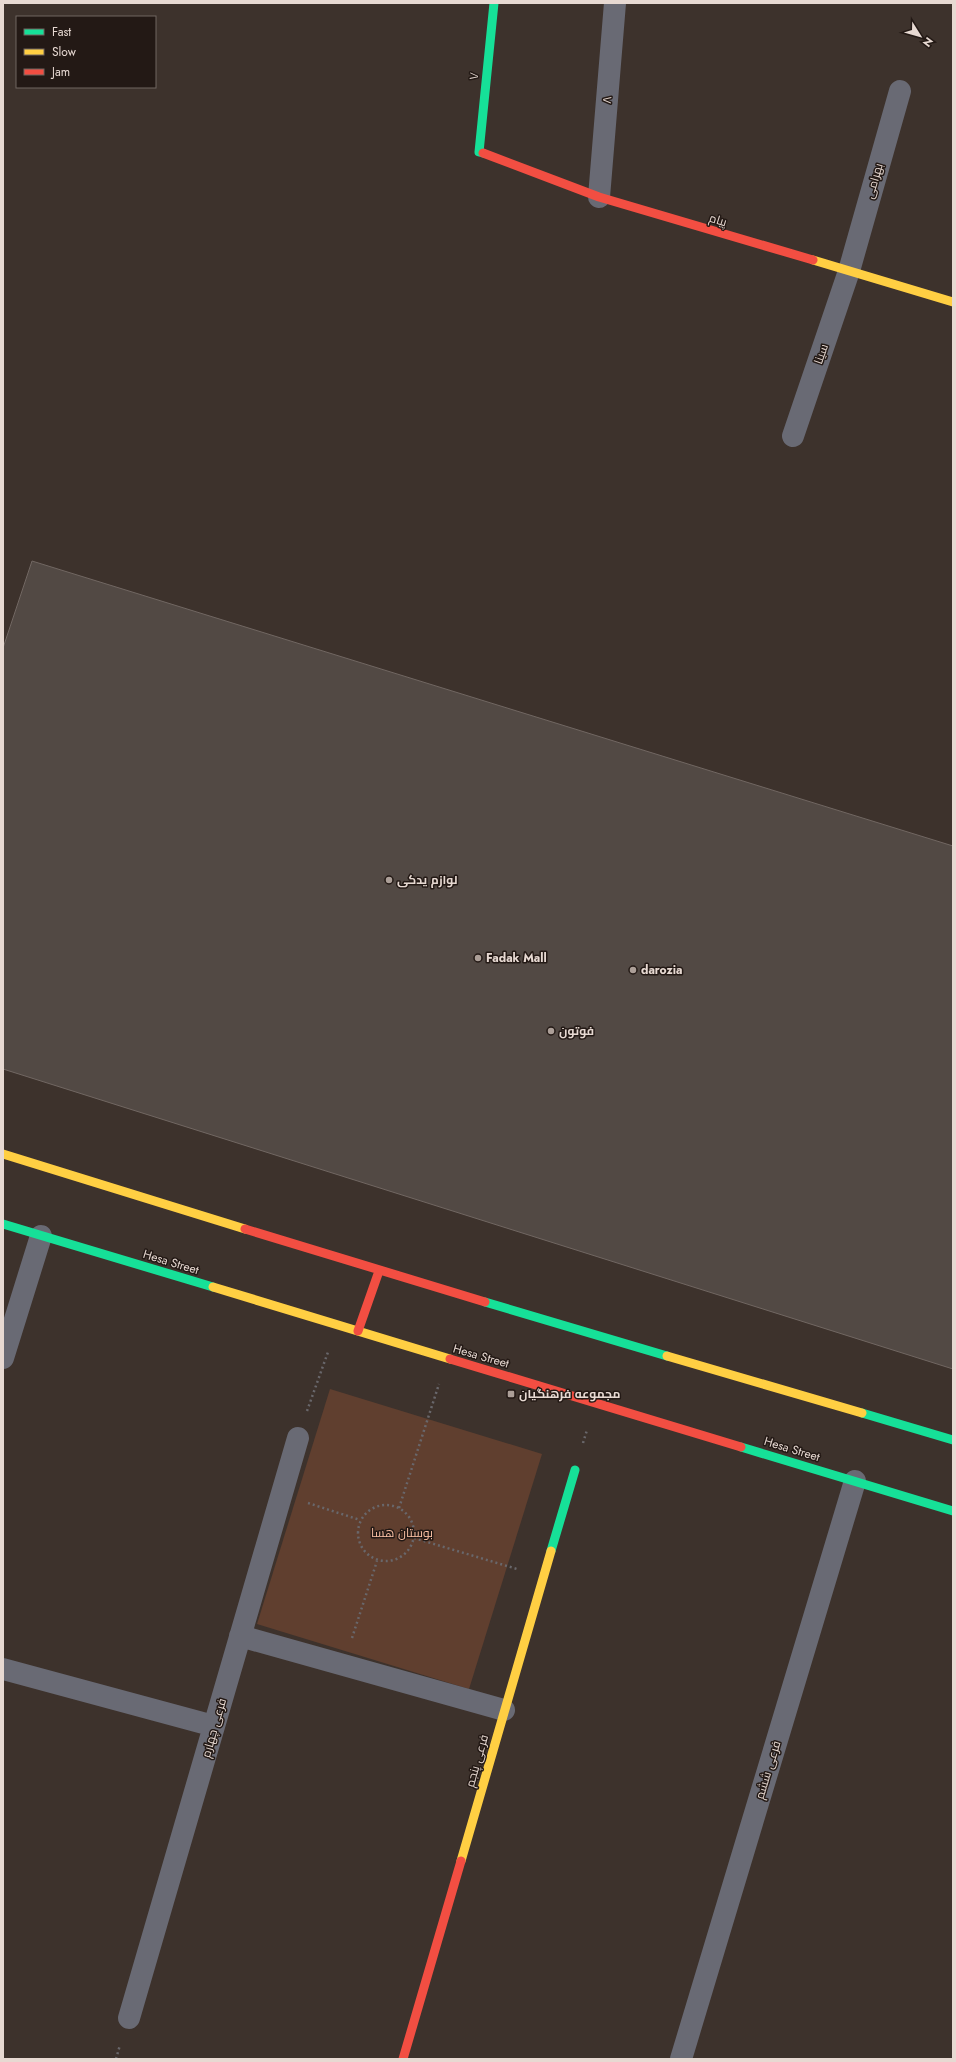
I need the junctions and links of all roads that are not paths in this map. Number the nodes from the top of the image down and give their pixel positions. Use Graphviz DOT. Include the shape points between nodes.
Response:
graph roads {
  1 [pos="494,3"];
  2 [pos="615,3"];
  3 [pos="900,91"];
  4 [pos="478,152"];
  5 [pos="598,197"];
  6 [pos="849,271"];
  7 [pos="953,302"];
  8 [pos="793,436"];
  9 [pos="3,1154"];
  10 [pos="3,1224"];
  11 [pos="41,1236"];
  12 [pos="379,1271"];
  13 [pos="358,1331"];
  14 [pos="3,1358"];
  15 [pos="298,1438"];
  16 [pos="953,1440"];
  17 [pos="575,1470"];
  18 [pos="855,1481"];
  19 [pos="953,1510"];
  20 [pos="240,1636"];
  21 [pos="3,1669"];
  22 [pos="504,1710"];
  23 [pos="214,1726"];
  24 [pos="129,2018"];
  25 [pos="403,2059"];
  26 [pos="681,2059"];
  1 -- 4 [label="main road, ۷"];
  2 -- 5 [label="street, ۸"];
  3 -- 6 [label="street, بهرامی"];
  4 -- 5 [label="main road, پیام"];
  5 -- 6 [label="main road, پیام"];
  6 -- 7 [label="main road, پیام"];
  6 -- 8 [label="street, سینا"];
  9 -- 12 [label="main road"];
  10 -- 11 [label="main road, Hesa Street"];
  11 -- 13 [label="main road, Hesa Street"];
  11 -- 14 [label="street"];
  12 -- 13 [label="main road"];
  12 -- 16 [label="main road"];
  13 -- 18 [label="main road, Hesa Street"];
  15 -- 20 [label="street, فرعی چهارم"];
  17 -- 22 [label="main road, فرعی پنجم"];
  18 -- 19 [label="main road, Hesa Street"];
  18 -- 26 [label="street, فرعی ششم"];
  20 -- 22 [label="street"];
  20 -- 23 [label="street, فرعی چهارم"];
  21 -- 23 [label="street"];
  22 -- 25 [label="main road, فرعی پنجم"];
  23 -- 24 [label="street, فرعی چهارم"];
}
